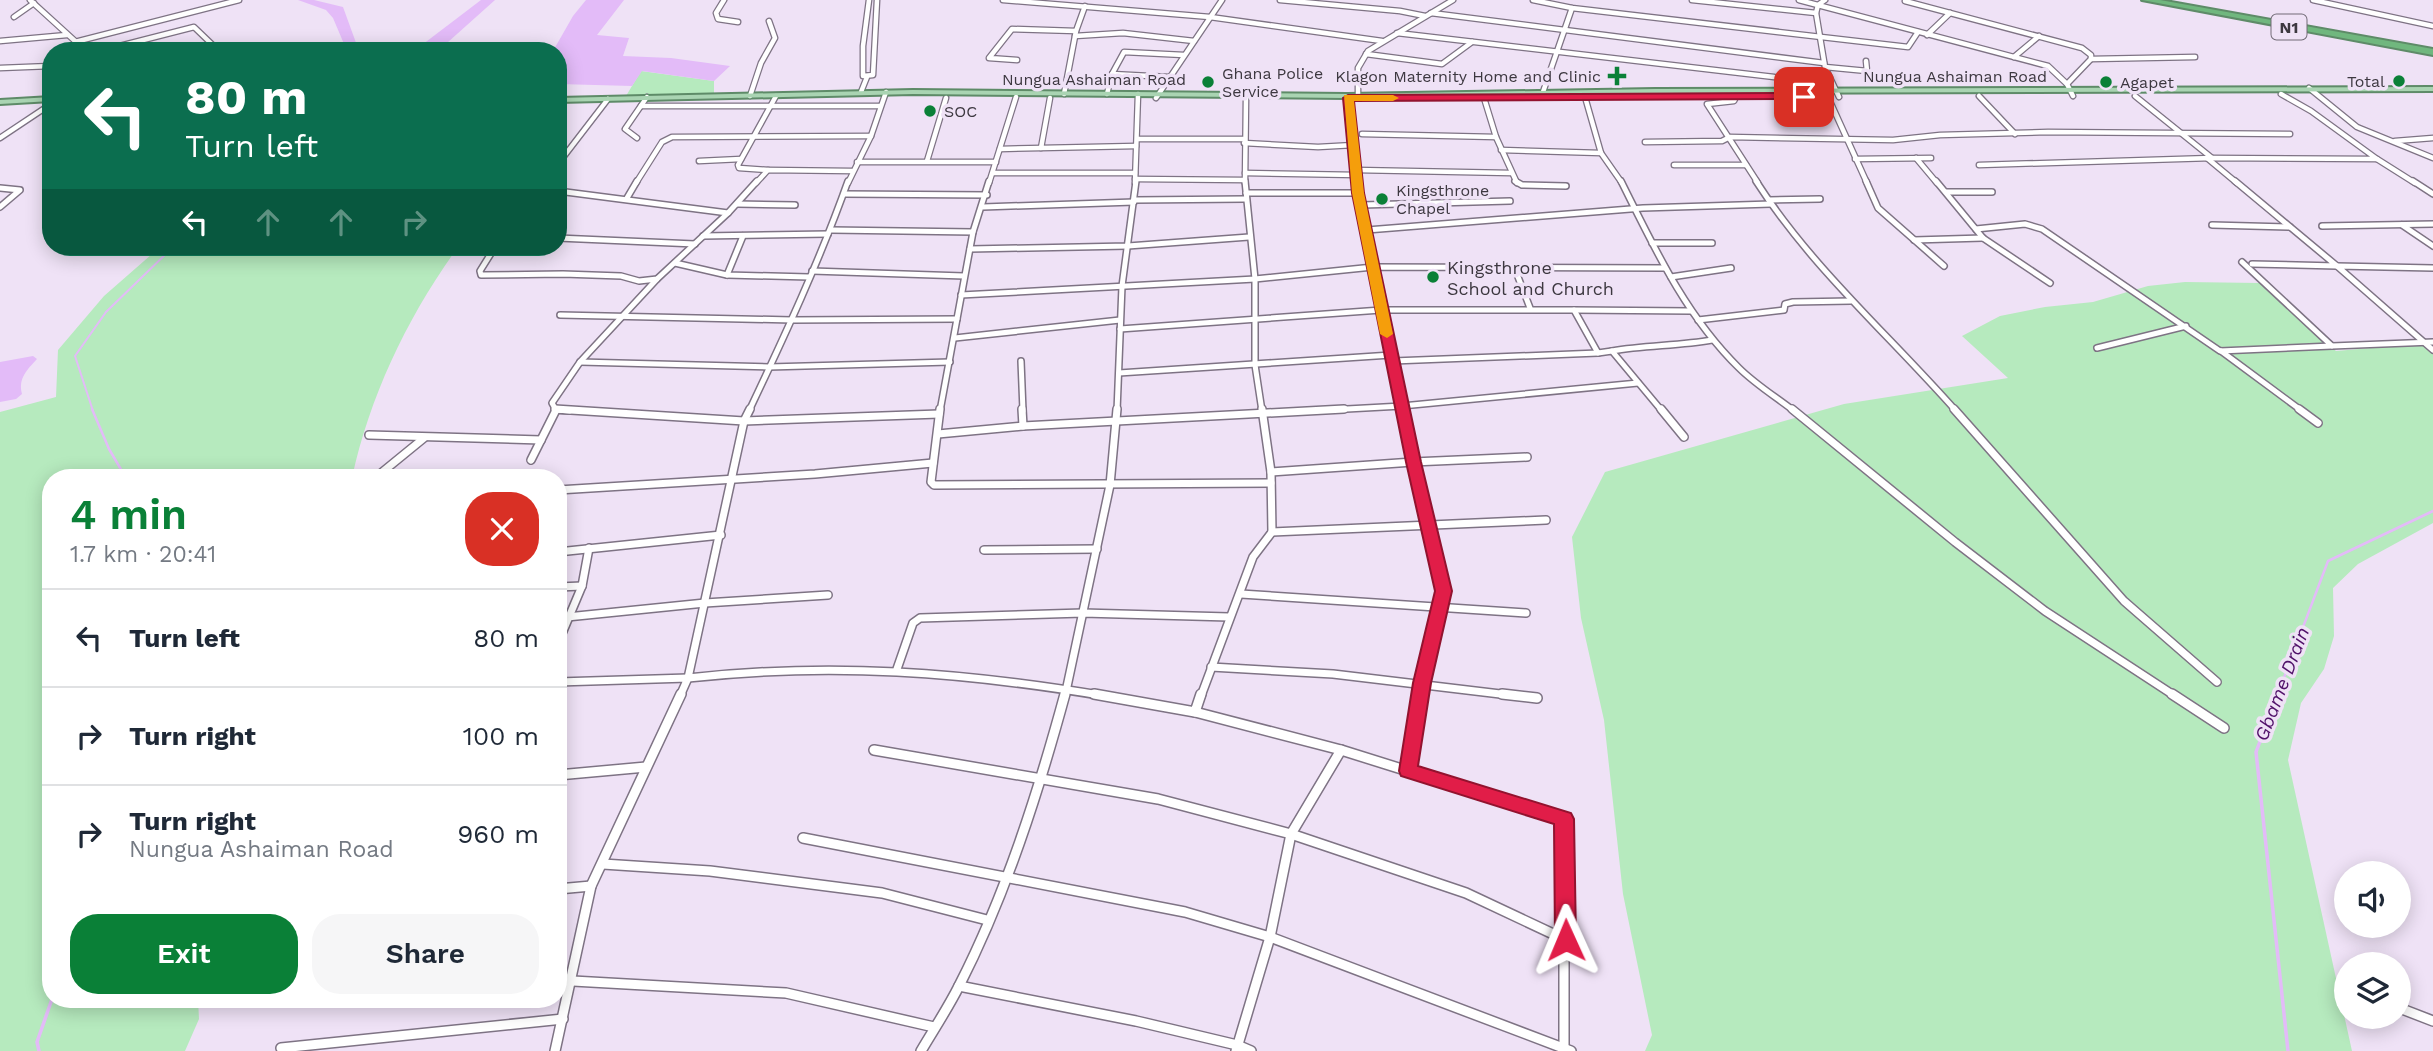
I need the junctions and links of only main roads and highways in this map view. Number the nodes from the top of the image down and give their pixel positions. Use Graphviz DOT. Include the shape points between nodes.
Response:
graph roads {
  1 [pos="2146,0"];
  2 [pos="2181,0"];
  3 [pos="2433,45"];
  4 [pos="2433,52"];
  5 [pos="2433,89"];
  6 [pos="2070,90"];
  7 [pos="2312,91"];
  8 [pos="848,94"];
  9 [pos="2433,94"];
  10 [pos="1833,95"];
  11 [pos="1138,96"];
  12 [pos="1158,96"];
  13 [pos="1355,97"];
  14 [pos="883,98"];
  15 [pos="37,99"];
  16 [pos="42,99"];
  17 [pos="0,100"];
  18 [pos="567,100"];
  1 -- 4 [label="highway, N1"];
  2 -- 3 [label="highway, N1"];
  5 -- 7 [label="main road, Nungua Ashaiman Road"];
  6 -- 7 [label="main road, Nungua Ashaiman Road"];
  6 -- 7 [label="main road, Nungua Ashaiman Road" via="2135,96"];
  6 -- 10 [label="main road, Nungua Ashaiman Road"];
  6 -- 10 [label="main road, Nungua Ashaiman Road" via="1979,96"];
  7 -- 9 [label="main road, Nungua Ashaiman Road"];
  8 -- 14 [label="main road, Nungua Ashaiman Road"];
  8 -- 14 [label="main road, Nungua Ashaiman Road"];
  8 -- 18 [label="main road, Nungua Ashaiman Road"];
  10 -- 13 [label="main road, Nungua Ashaiman Road"];
  10 -- 13 [label="main road, Nungua Ashaiman Road" via="1543,92"];
  11 -- 12 [label="main road, Nungua Ashaiman Road"];
  11 -- 14 [label="main road, Nungua Ashaiman Road"];
  11 -- 14 [label="main road, Nungua Ashaiman Road"];
  12 -- 13 [label="main road, Nungua Ashaiman Road"];
  12 -- 13 [label="main road, Nungua Ashaiman Road"];
  15 -- 16 [label="main road"];
  15 -- 17 [label="main road"];
}
